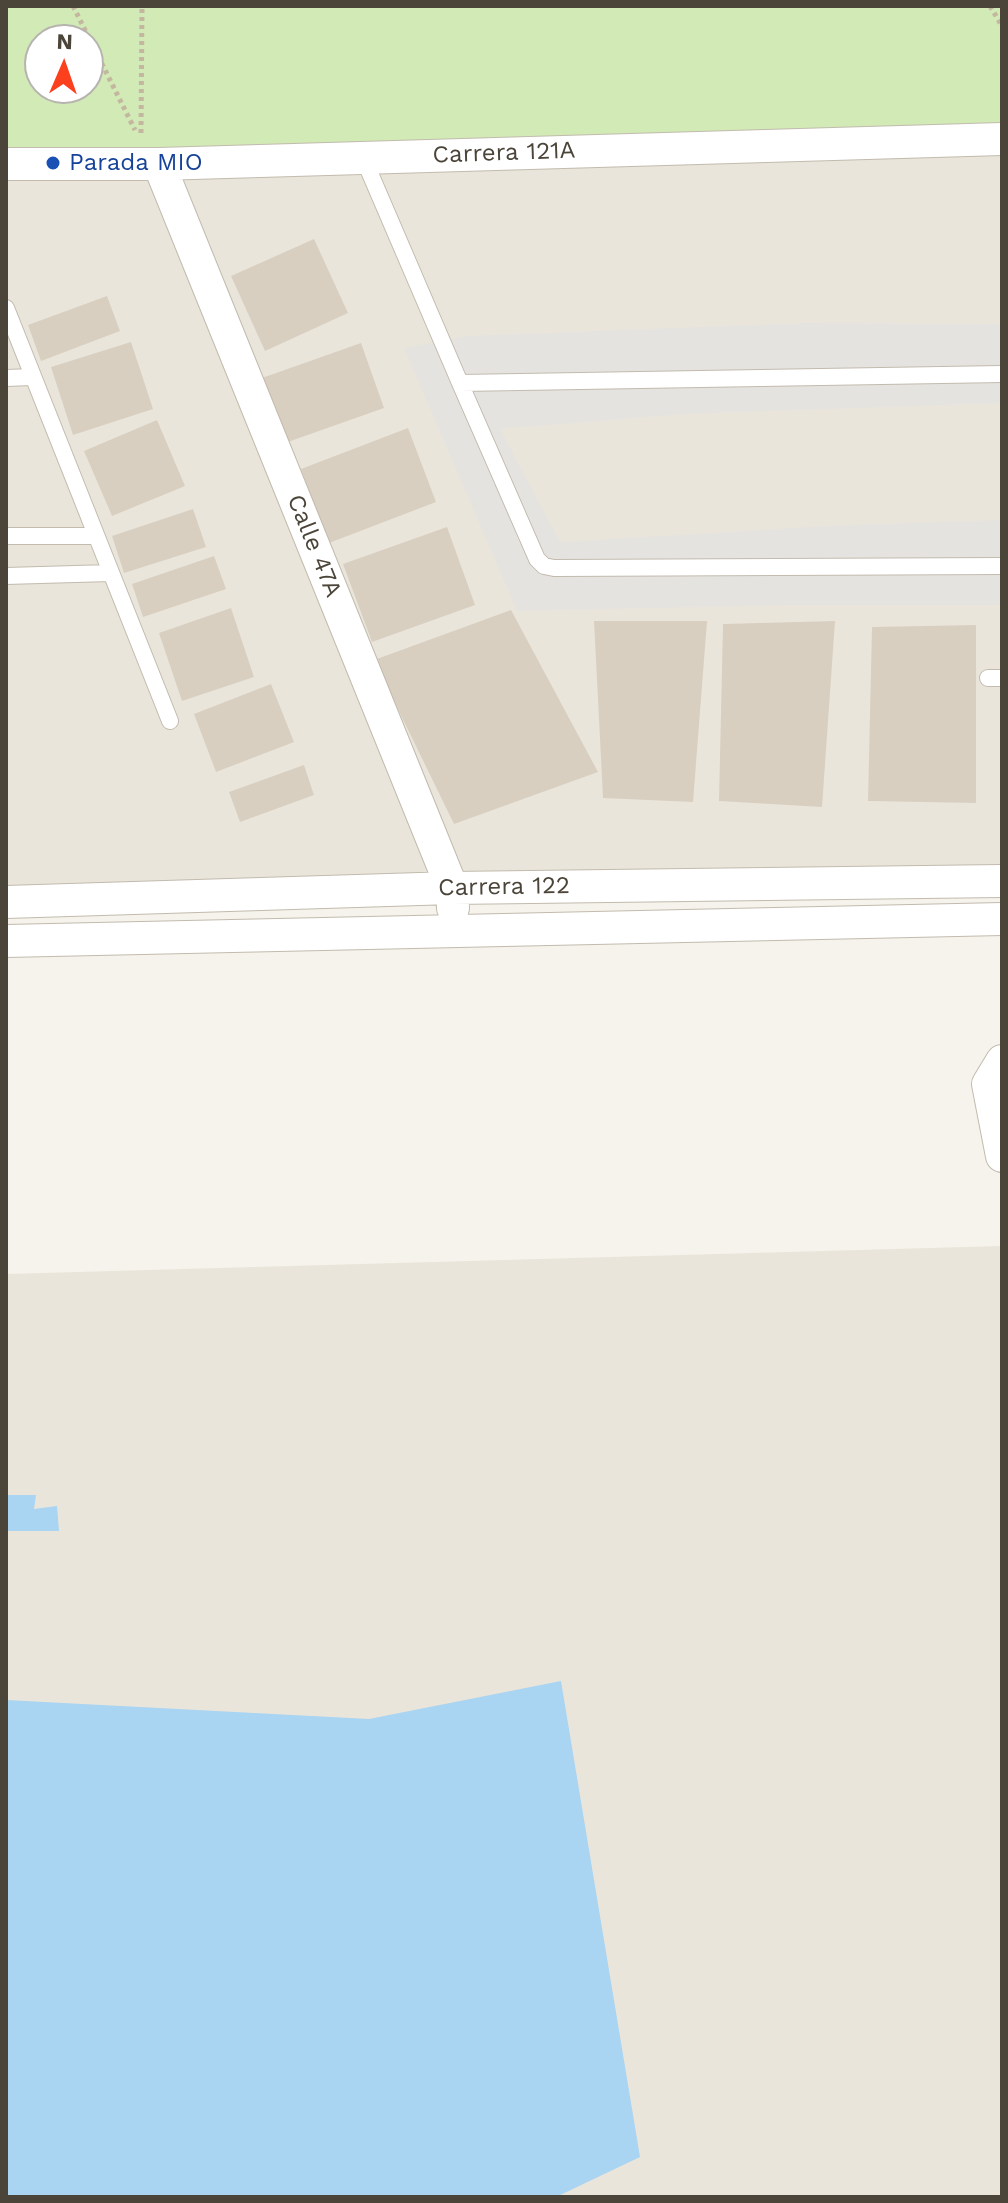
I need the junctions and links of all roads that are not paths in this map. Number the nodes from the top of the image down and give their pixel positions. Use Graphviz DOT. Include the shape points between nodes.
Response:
graph roads {
  1 [pos="1002,139"];
  2 [pos="363,157"];
  3 [pos="6,164"];
  4 [pos="159,164"];
  5 [pos="6,308"];
  6 [pos="1002,374"];
  7 [pos="32,377"];
  8 [pos="6,378"];
  9 [pos="460,383"];
  10 [pos="6,536"];
  11 [pos="95,536"];
  12 [pos="1002,566"];
  13 [pos="110,573"];
  14 [pos="6,576"];
  15 [pos="170,721"];
  16 [pos="1002,881"];
  17 [pos="452,888"];
  18 [pos="6,902"];
  19 [pos="1002,919"];
  20 [pos="454,932"];
  21 [pos="6,941"];
  22 [pos="1002,1061"];
  23 [pos="1002,1156"];
  1 -- 2 [label="street, Carrera 121A"];
  2 -- 4 [label="street, Carrera 121A"];
  2 -- 9 [label="lane"];
  3 -- 4 [label="street, Carrera 121A"];
  4 -- 17 [label="street, Calle 47A"];
  5 -- 7 [label="lane"];
  6 -- 9 [label="lane"];
  7 -- 8 [label="lane"];
  7 -- 11 [label="lane"];
  9 -- 12 [label="lane" via="544,566"];
  10 -- 11 [label="lane"];
  11 -- 13 [label="lane"];
  13 -- 14 [label="lane"];
  13 -- 15 [label="lane"];
  16 -- 17 [label="street, Carrera 122"];
  17 -- 18 [label="street, Carrera 122"];
  17 -- 20 [label="street, Calle 47A"];
  19 -- 20 [label="street, Carrera 122"];
  20 -- 21 [label="street, Carrera 122"];
  22 -- 23 [label="street" via="988,1084"];
}
